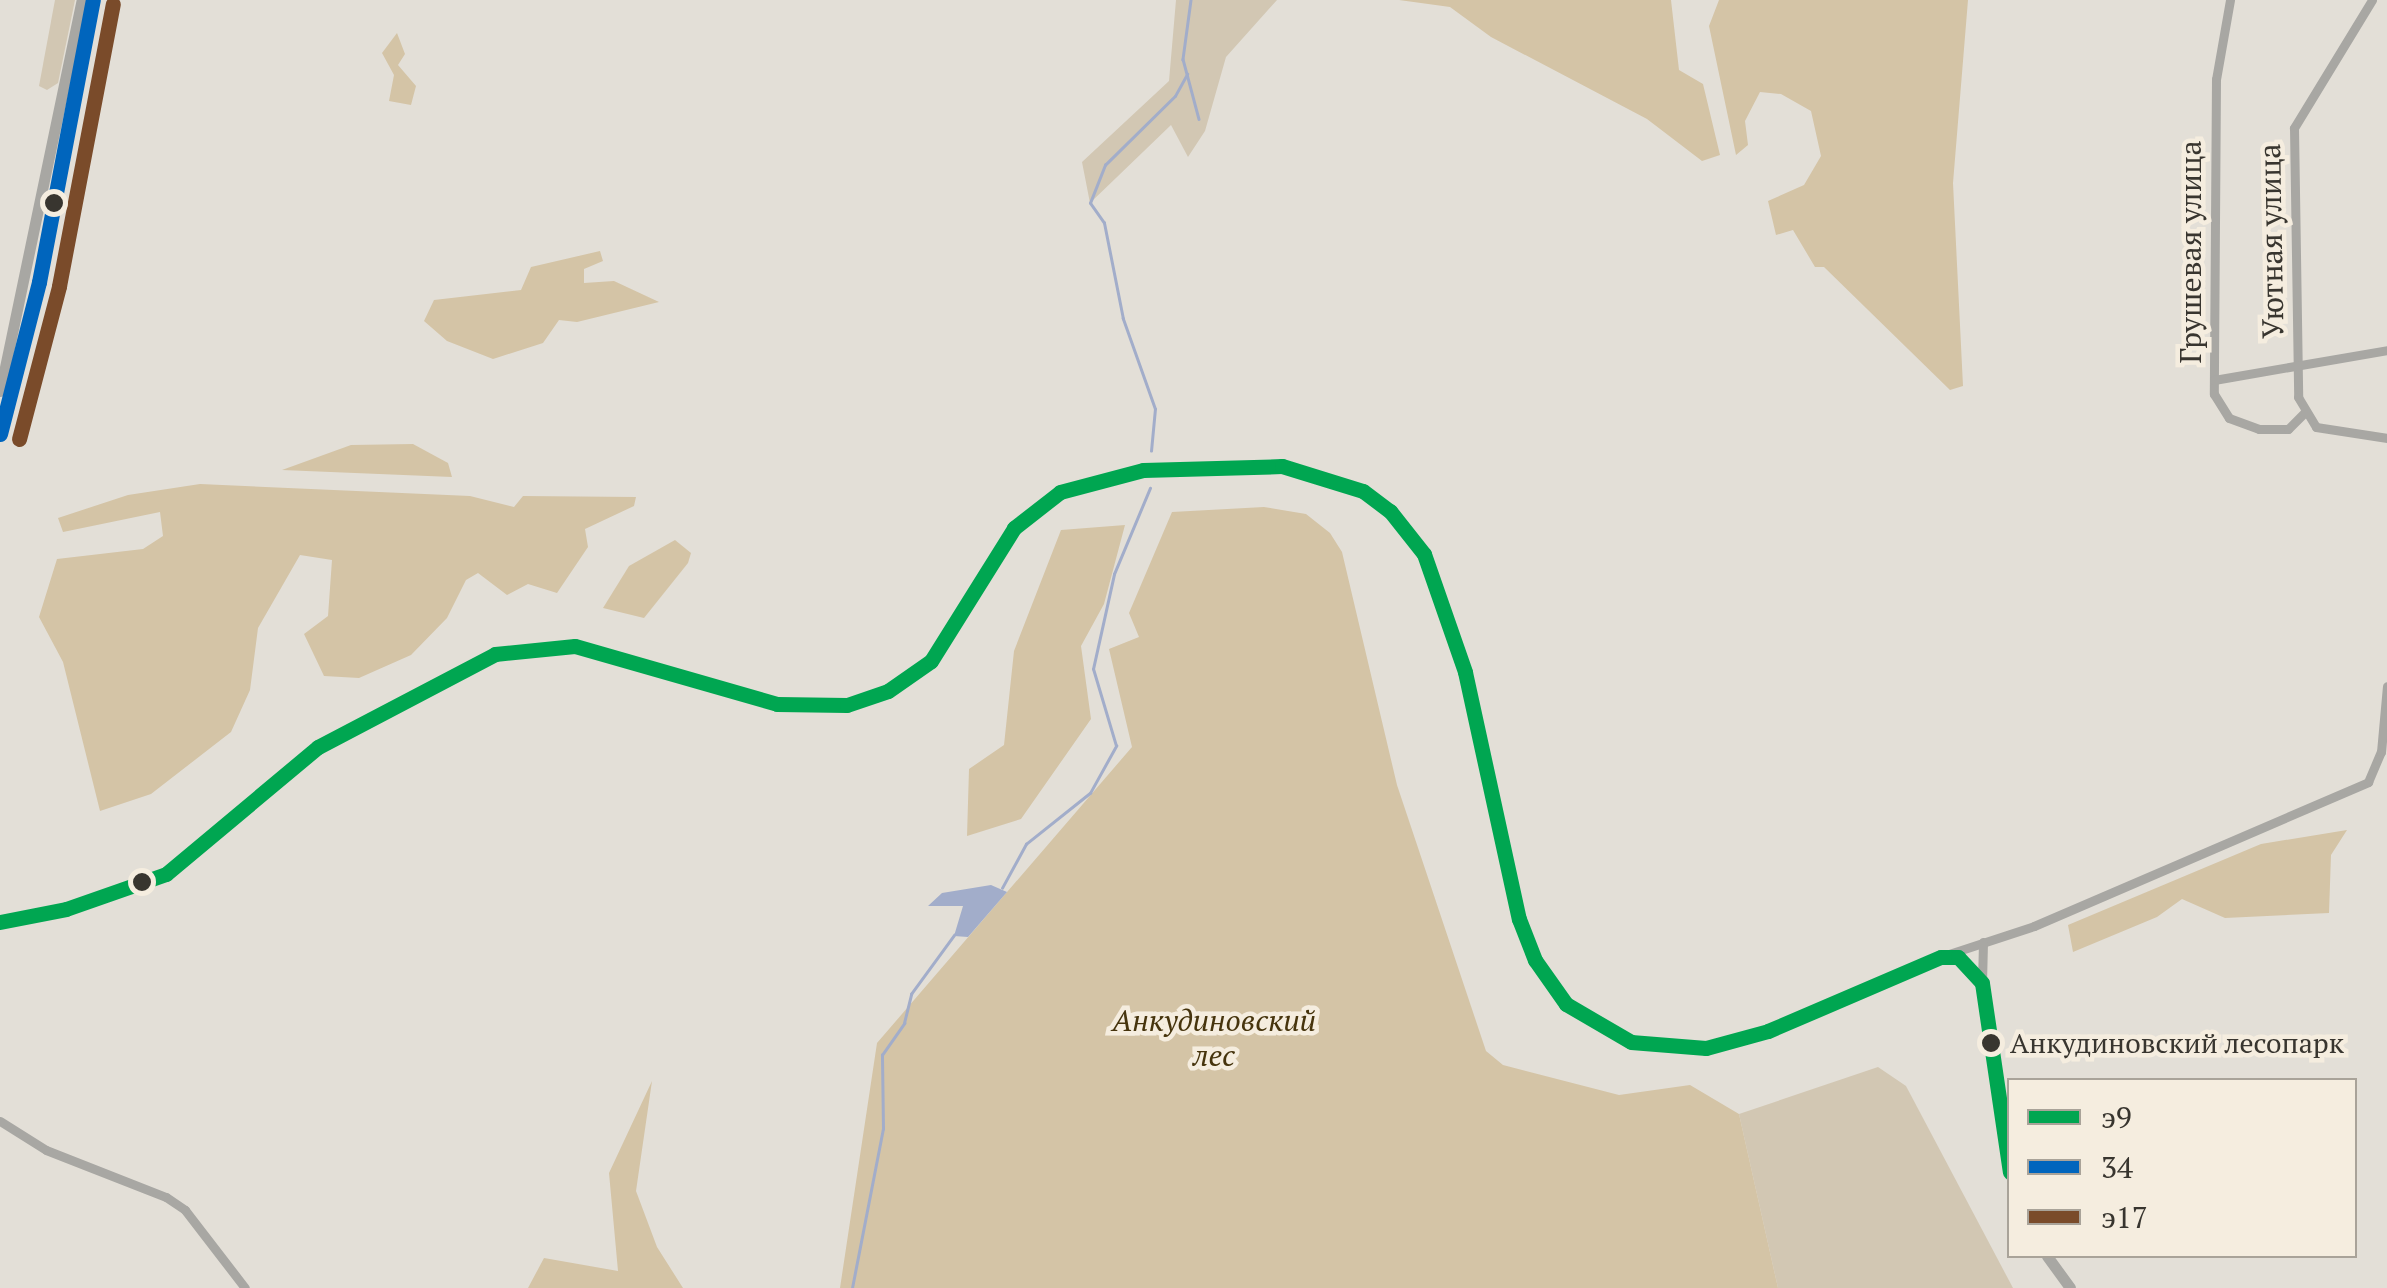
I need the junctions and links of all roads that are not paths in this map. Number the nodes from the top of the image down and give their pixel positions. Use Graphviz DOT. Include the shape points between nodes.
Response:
graph roads {
  1 [pos="82,0"];
  2 [pos="93,0"];
  3 [pos="2230,0"];
  4 [pos="2372,0"];
  5 [pos="2387,350"];
  6 [pos="2298,366"];
  7 [pos="2214,380"];
  8 [pos="0,390"];
  9 [pos="2304,414"];
  10 [pos="0,434"];
  11 [pos="2387,438"];
  12 [pos="2387,686"];
  13 [pos="0,922"];
  14 [pos="1983,942"];
  15 [pos="1941,957"];
  16 [pos="1982,982"];
  17 [pos="0,1121"];
  18 [pos="2007,1154"];
  19 [pos="2048,1258"];
  20 [pos="245,1288"];
  21 [pos="2070,1288"];
  1 -- 8 [label="street"];
  2 -- 10 [label="street" via="39,282"];
  3 -- 7 [label="street, Грушевая улица" via="2216,79"];
  4 -- 6 [label="street, Уютная улица" via="2294,128"];
  5 -- 6 [label="street"];
  6 -- 7 [label="street"];
  6 -- 9 [label="street, Уютная улица"];
  7 -- 9 [label="street, Грушевая улица" via="2229,418 2259,429 2288,429"];
  9 -- 11 [label="street" via="2316,426"];
  12 -- 14 [label="street" via="2378,764 2368,782"];
  13 -- 15 [label="street" via="66,909 166,874 318,746 518,648 599,650 797,708 867,700 930,661 1014,528 1060,492 1117,473 1258,465 1319,472 1364,490 1390,510 1424,554 1465,672 1522,929 1544,976 1589,1022 1646,1046 1706,1048 1768,1031"];
  14 -- 15 [label="street"];
  14 -- 16 [label="street"];
  15 -- 16 [label="street" via="1966,960"];
  16 -- 18 [label="street"];
  17 -- 20 [label="street" via="46,1150 166,1196 185,1210"];
  19 -- 21 [label="street"];
}
